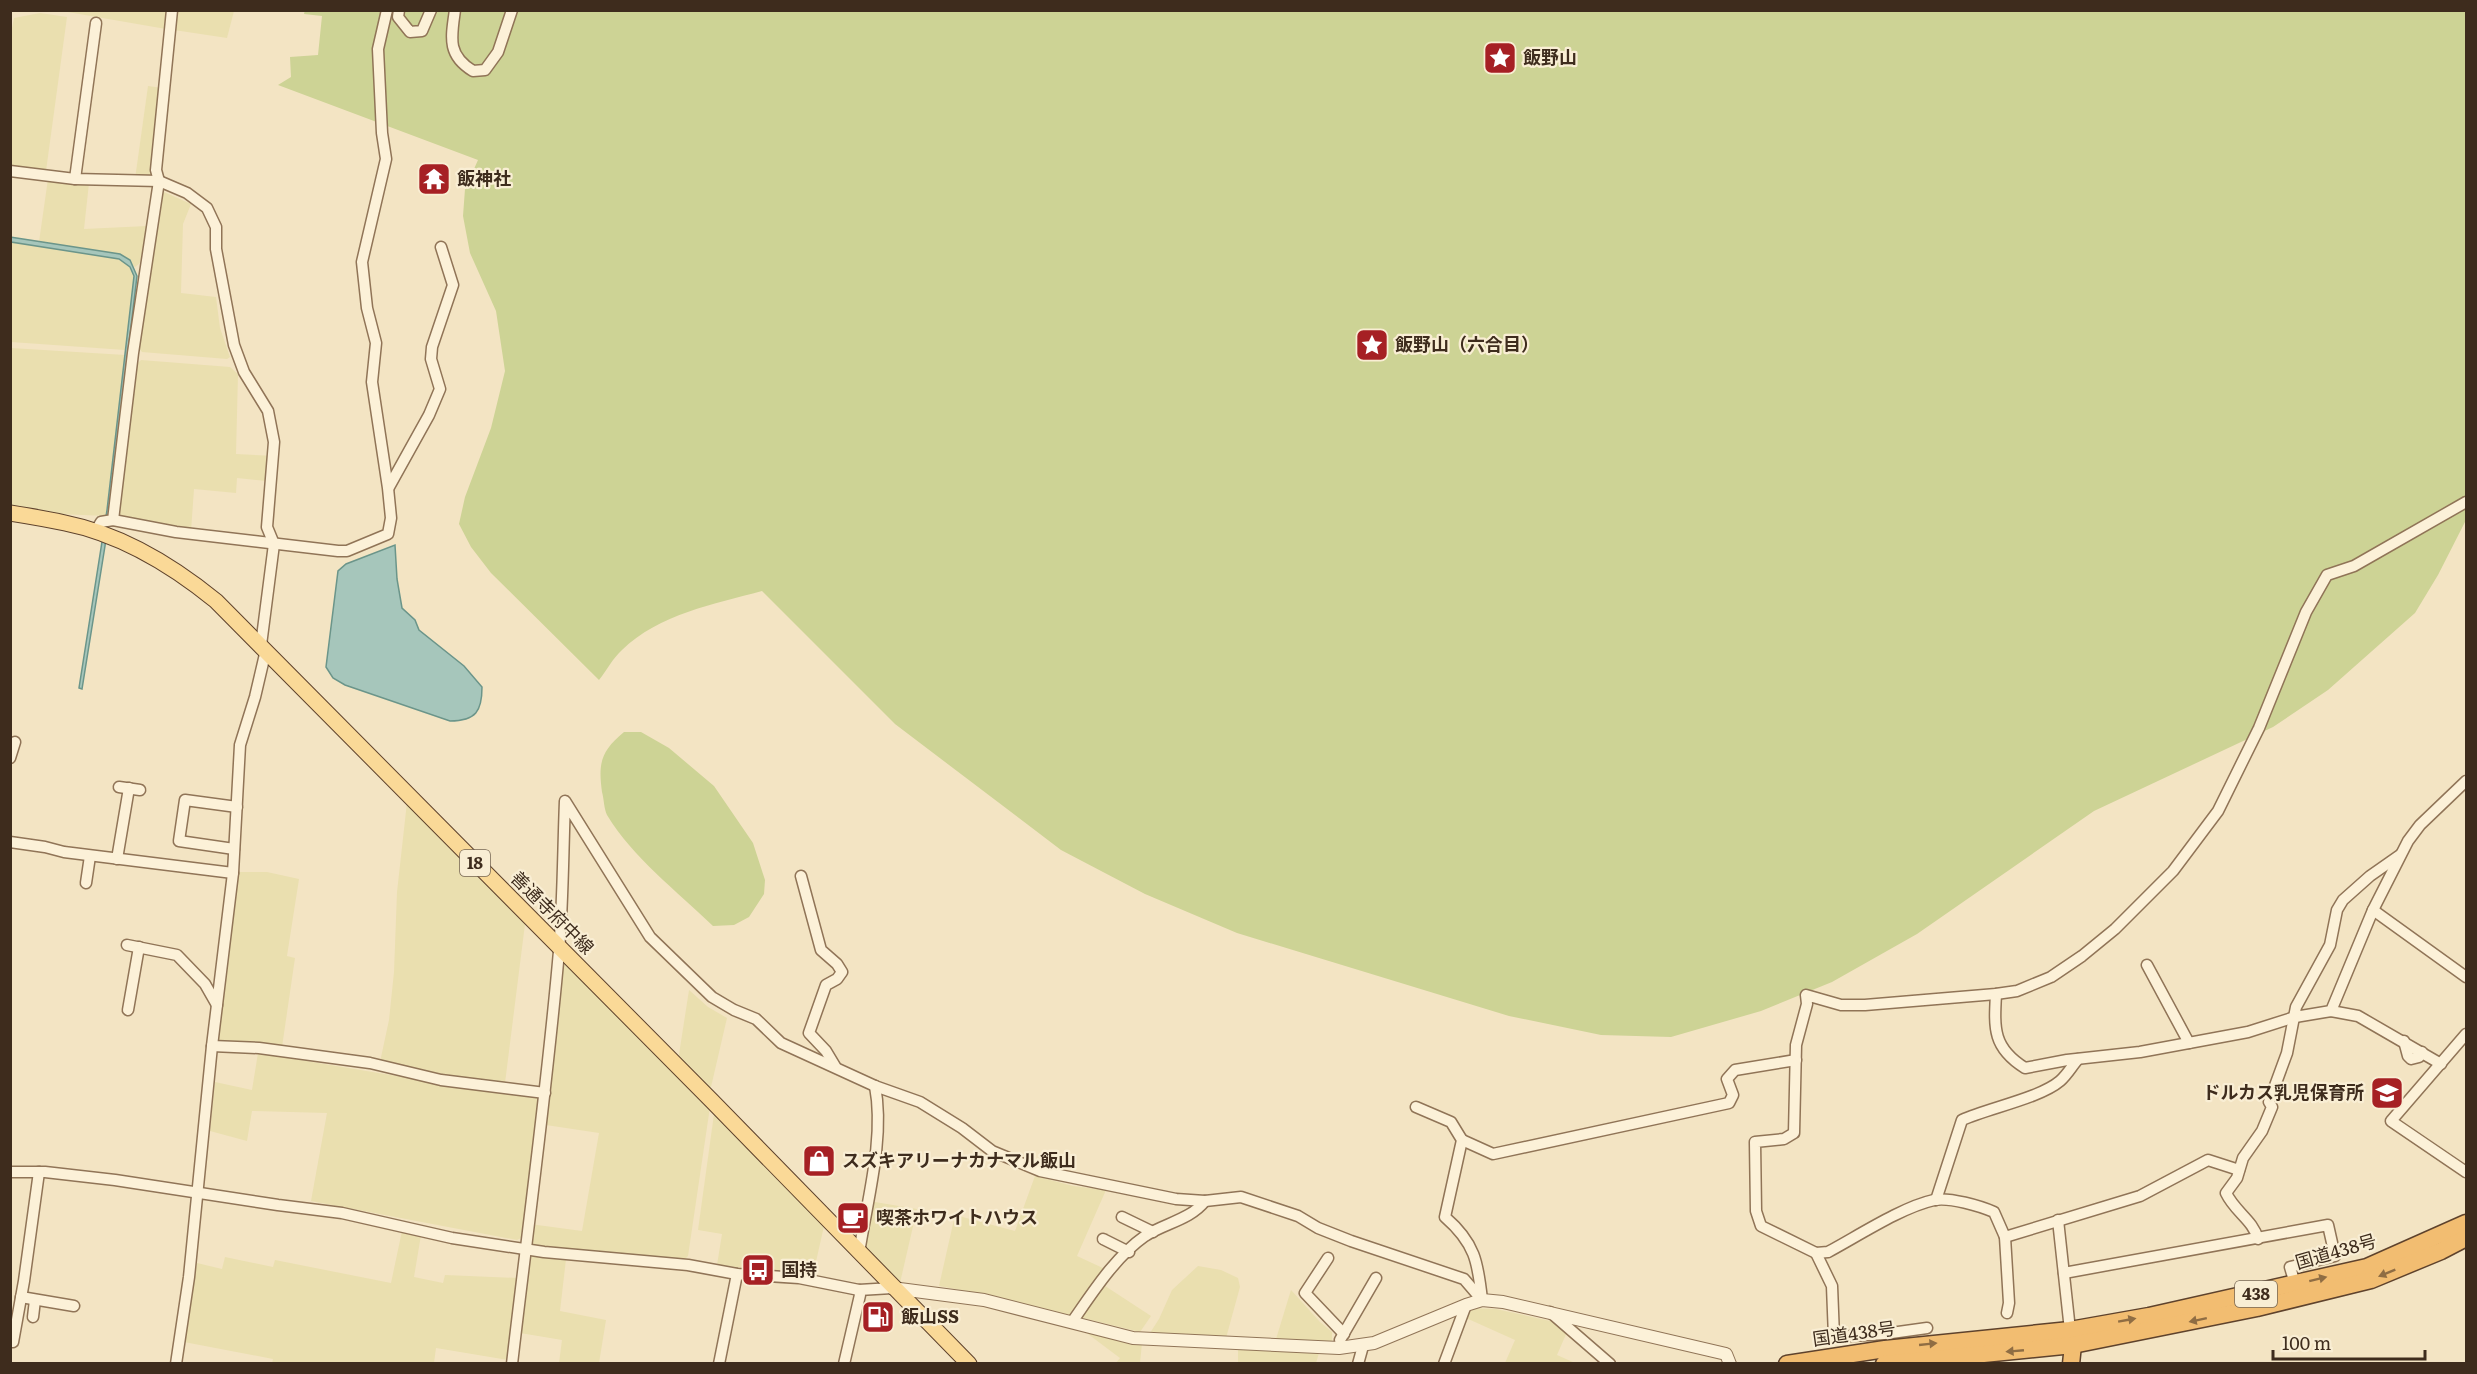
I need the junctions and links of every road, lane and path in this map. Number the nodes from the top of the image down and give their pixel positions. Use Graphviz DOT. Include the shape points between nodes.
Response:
graph roads {
  1 [pos="172,10"];
  2 [pos="387,10"];
  3 [pos="399,10"];
  4 [pos="431,10"];
  5 [pos="455,10"];
  6 [pos="512,10"];
  7 [pos="96,23"];
  8 [pos="10,171"];
  9 [pos="75,179"];
  10 [pos="159,181"];
  11 [pos="441,247"];
  12 [pos="388,488"];
  13 [pos="2466,502"];
  14 [pos="10,513"];
  15 [pos="114,520"];
  16 [pos="95,532"];
  17 [pos="274,543"];
  18 [pos="263,647"];
  19 [pos="15,742"];
  20 [pos="10,758"];
  21 [pos="2466,781"];
  22 [pos="129,788"];
  23 [pos="237,807"];
  24 [pos="10,842"];
  25 [pos="234,849"];
  26 [pos="2400,854"];
  27 [pos="90,856"];
  28 [pos="117,859"];
  29 [pos="233,873"];
  30 [pos="801,876"];
  31 [pos="86,883"];
  32 [pos="2373,909"];
  33 [pos="127,945"];
  34 [pos="140,947"];
  35 [pos="559,948"];
  36 [pos="2147,965"];
  37 [pos="2466,977"];
  38 [pos="1996,994"];
  39 [pos="217,1006"];
  40 [pos="128,1010"];
  41 [pos="2331,1011"];
  42 [pos="2295,1017"];
  43 [pos="2466,1034"];
  44 [pos="2189,1043"];
  45 [pos="212,1046"];
  46 [pos="2078,1059"];
  47 [pos="1796,1060"];
  48 [pos="2441,1064"];
  49 [pos="835,1066"];
  50 [pos="876,1086"];
  51 [pos="545,1093"];
  52 [pos="1416,1107"];
  53 [pos="1462,1140"];
  54 [pos="2239,1170"];
  55 [pos="10,1172"];
  56 [pos="39,1172"];
  57 [pos="2466,1172"];
  58 [pos="198,1192"];
  59 [pos="1936,1200"];
  60 [pos="1205,1201"];
  61 [pos="1122,1217"];
  62 [pos="2058,1220"];
  63 [pos="2466,1223"];
  64 [pos="1153,1232"];
  65 [pos="2005,1238"];
  66 [pos="2466,1238"];
  67 [pos="1103,1239"];
  68 [pos="2258,1239"];
  69 [pos="524,1249"];
  70 [pos="1129,1252"];
  71 [pos="859,1253"];
  72 [pos="1816,1253"];
  73 [pos="1328,1258"];
  74 [pos="2064,1273"];
  75 [pos="736,1274"];
  76 [pos="1376,1278"];
  77 [pos="2295,1284"];
  78 [pos="892,1288"];
  79 [pos="859,1290"];
  80 [pos="21,1297"];
  81 [pos="35,1300"];
  82 [pos="1482,1300"];
  83 [pos="1466,1305"];
  84 [pos="74,1306"];
  85 [pos="15,1310"];
  86 [pos="1549,1312"];
  87 [pos="2007,1313"];
  88 [pos="33,1317"];
  89 [pos="1072,1322"];
  90 [pos="1927,1328"];
  91 [pos="1344,1334"];
  92 [pos="2072,1338"];
  93 [pos="13,1342"];
  94 [pos="1363,1346"];
  95 [pos="1336,1348"];
  96 [pos="1885,1352"];
  97 [pos="176,1364"];
  98 [pos="512,1364"];
  99 [pos="718,1364"];
  100 [pos="844,1364"];
  101 [pos="969,1364"];
  102 [pos="1358,1364"];
  103 [pos="1444,1364"];
  104 [pos="1610,1364"];
  105 [pos="1730,1364"];
  106 [pos="1787,1364"];
  107 [pos="2071,1364"];
  1 -- 10 [label="street" via="156,170"];
  2 -- 12 [label="street" via="378,48 386,159 362,262 376,343 372,382"];
  3 -- 4 [label="street" via="398,17 410,32 422,31"];
  5 -- 6 [label="street" via="451,38 454,52 460,63 473,72 485,70 498,52"];
  7 -- 9 [label="street"];
  8 -- 9 [label="street"];
  9 -- 10 [label="street"];
  10 -- 15 [label="street" via="133,353"];
  10 -- 17 [label="street" via="187,193 207,208 216,227 216,249 234,345 244,372 268,411 274,457 267,526"];
  11 -- 12 [label="street" via="453,285 432,347 431,359 440,389"];
  12 -- 17 [label="street" via="392,518 388,534 347,551"];
  13 -- 38 [label="street" via="2354,566 2327,575 2306,612 2229,792 2173,870 2115,929 2082,956 2051,977 2017,991"];
  14 -- 16 [label="main road, 善通寺府中線 / 18"];
  15 -- 16 [label="street" via="101,522"];
  15 -- 17 [label="street"];
  16 -- 18 [label="main road, 善通寺府中線 / 18" via="179,573 216,601"];
  17 -- 18 [label="street"];
  18 -- 23 [label="street" via="255,697 240,745"];
  18 -- 35 [label="main road, 善通寺府中線 / 18"];
  19 -- 20 [label="street"];
  21 -- 26 [label="street" via="2420,825"];
  22 -- 28 [label="street"];
  23 -- 25 [label="street"];
  23 -- 25 [label="street" via="185,800 179,841"];
  24 -- 27 [label="street"];
  25 -- 29 [label="street"];
  26 -- 32 [label="street"];
  26 -- 42 [label="street" via="2343,900 2330,945 2296,1007"];
  27 -- 28 [label="street"];
  27 -- 31 [label="street"];
  28 -- 29 [label="street"];
  29 -- 39 [label="street"];
  30 -- 49 [label="street" via="821,950 842,972 837,980 826,985 809,1033"];
  32 -- 37 [label="street"];
  32 -- 41 [label="street"];
  33 -- 34 [label="street"];
  34 -- 39 [label="street" via="177,955 205,984"];
  34 -- 40 [label="street"];
  35 -- 49 [label="street" via="565,801 650,937 667,955 712,998 756,1019 781,1043"];
  35 -- 51 [label="street"];
  35 -- 71 [label="main road, 善通寺府中線 / 18"];
  36 -- 44 [label="street"];
  38 -- 46 [label="street" via="1996,1033 2010,1059 2025,1068"];
  38 -- 47 [label="street" via="1865,1005 1842,1005 1806,995"];
  39 -- 45 [label="street"];
  41 -- 42 [label="street"];
  41 -- 48 [label="street" via="2358,1016"];
  42 -- 44 [label="street" via="2248,1032"];
  42 -- 54 [label="street" via="2288,1053 2269,1102 2272,1107"];
  43 -- 48 [label="street"];
  44 -- 46 [label="street"];
  45 -- 51 [label="street" via="259,1048 370,1063 441,1080"];
  45 -- 58 [label="street"];
  46 -- 59 [label="street" via="2060,1082 1962,1120"];
  47 -- 53 [label="street" via="1735,1070 1727,1079 1733,1095 1729,1103 1493,1154"];
  47 -- 72 [label="street" via="1794,1133 1784,1139 1755,1142 1756,1211 1761,1226"];
  48 -- 57 [label="street" via="2391,1121"];
  49 -- 50 [label="street"];
  50 -- 60 [label="street" via="920,1102 992,1151 1040,1171 1176,1199"];
  50 -- 71 [label="street" via="874,1170"];
  51 -- 69 [label="street"];
  52 -- 53 [label="street" via="1451,1122"];
  53 -- 82 [label="street" via="1445,1216 1474,1251"];
  54 -- 62 [label="street" via="2208,1160 2140,1196"];
  54 -- 68 [label="street" via="2226,1193 2232,1206 2255,1228"];
  55 -- 56 [label="street"];
  56 -- 58 [label="street"];
  56 -- 80 [label="street"];
  58 -- 69 [label="street" via="342,1213 452,1238"];
  58 -- 97 [label="street"];
  59 -- 65 [label="street" via="1994,1212"];
  59 -- 72 [label="street" via="1912,1208 1828,1252"];
  60 -- 64 [label="street" via="1197,1211"];
  60 -- 82 [label="street" via="1241,1197 1269,1205 1351,1241 1464,1279"];
  61 -- 64 [label="street"];
  62 -- 65 [label="street"];
  62 -- 74 [label="street"];
  77 -- 63 [label="highway, 国道438号 / 438, one-way" via="2367,1267"];
  64 -- 70 [label="street"];
  65 -- 87 [label="street"];
  66 -- 92 [label="highway, 国道438号 / 438, one-way" via="2371,1280 2257,1308"];
  67 -- 70 [label="street"];
  68 -- 74 [label="street"];
  68 -- 77 [label="street" via="2328,1225 2335,1257 2290,1267"];
  69 -- 75 [label="street" via="688,1265"];
  69 -- 98 [label="street"];
  70 -- 89 [label="street" via="1101,1281"];
  71 -- 78 [label="main road, 善通寺府中線 / 18"];
  72 -- 96 [label="street" via="1832,1286 1834,1338"];
  73 -- 91 [label="street" via="1305,1293"];
  74 -- 92 [label="street"];
  75 -- 79 [label="street" via="799,1278"];
  75 -- 99 [label="street"];
  76 -- 91 [label="street"];
  92 -- 77 [label="highway, 国道438号 / 438, one-way" via="2149,1316"];
  78 -- 79 [label="street"];
  78 -- 89 [label="street" via="984,1300"];
  78 -- 101 [label="main road, 善通寺府中線 / 18"];
  79 -- 100 [label="street"];
  80 -- 81 [label="street"];
  80 -- 85 [label="street"];
  81 -- 84 [label="street"];
  81 -- 88 [label="street"];
  82 -- 83 [label="street"];
  82 -- 86 [label="street"];
  83 -- 94 [label="street"];
  83 -- 103 [label="street"];
  85 -- 93 [label="street"];
  86 -- 104 [label="street"];
  86 -- 105 [label="street" via="1726,1354"];
  89 -- 95 [label="street" via="1133,1338"];
  90 -- 96 [label="street"];
  91 -- 95 [label="street"];
  92 -- 96 [label="highway, 国道438号 / 438"];
  92 -- 107 [label="highway"];
  94 -- 95 [label="street"];
  94 -- 102 [label="street"];
  96 -- 106 [label="highway, 国道438号 / 438"];
}
